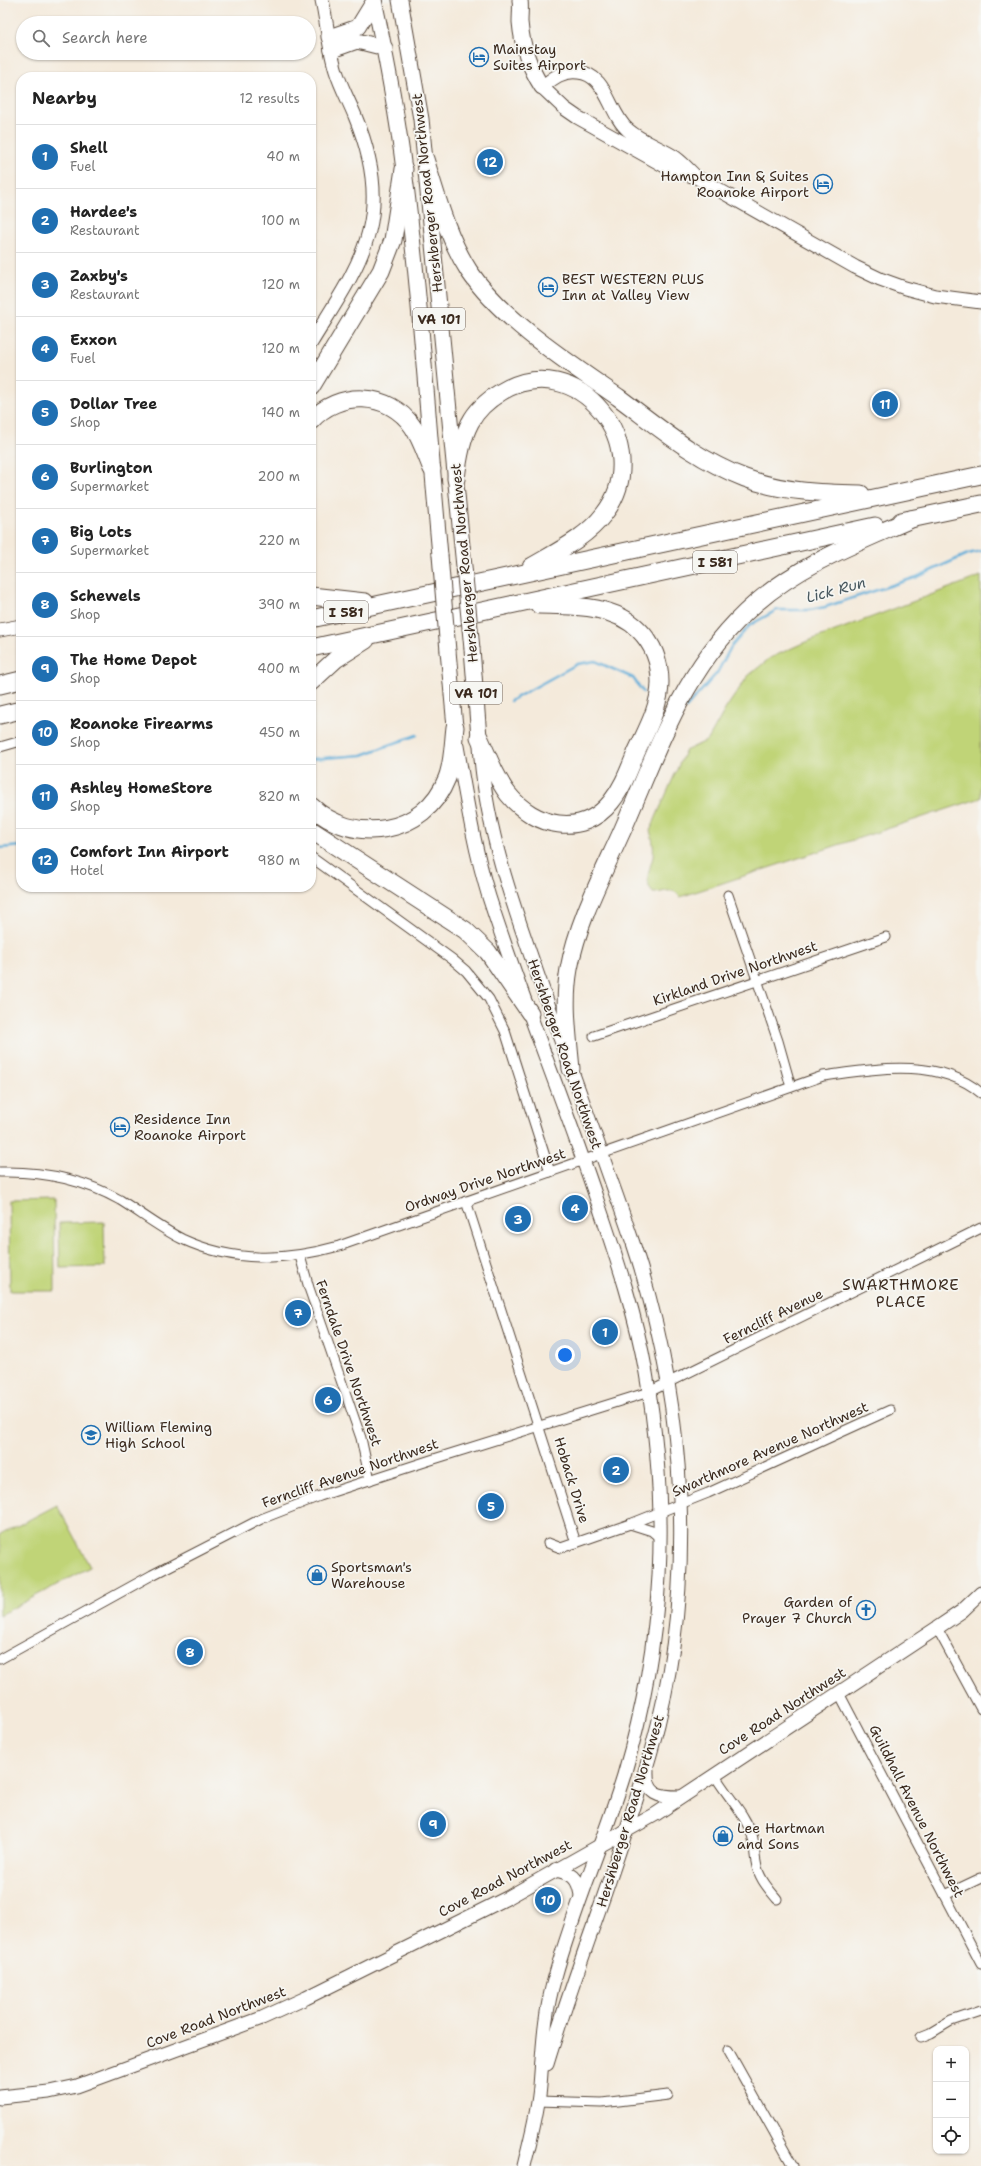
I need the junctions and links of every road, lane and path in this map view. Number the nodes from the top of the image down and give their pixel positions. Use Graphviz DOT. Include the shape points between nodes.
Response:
graph roads {
  1 [pos="322,0"];
  2 [pos="400,0"];
  3 [pos="520,0"];
  4 [pos="374,1"];
  5 [pos="330,43"];
  6 [pos="385,48"];
  7 [pos="542,87"];
  8 [pos="425,159"];
  9 [pos="404,168"];
  10 [pos="696,177"];
  11 [pos="981,302"];
  12 [pos="316,334"];
  13 [pos="316,379"];
  14 [pos="316,416"];
  15 [pos="432,469"];
  16 [pos="981,475"];
  17 [pos="456,479"];
  18 [pos="889,495"];
  19 [pos="981,504"];
  20 [pos="911,519"];
  21 [pos="517,574"];
  22 [pos="316,597"];
  23 [pos="381,604"];
  24 [pos="518,604"];
  25 [pos="316,618"];
  26 [pos="16,627"];
  27 [pos="0,630"];
  28 [pos="378,633"];
  29 [pos="316,647"];
  30 [pos="316,677"];
  31 [pos="16,681"];
  32 [pos="0,685"];
  33 [pos="455,727"];
  34 [pos="479,737"];
  35 [pos="16,742"];
  36 [pos="0,747"];
  37 [pos="316,810"];
  38 [pos="316,833"];
  39 [pos="316,861"];
  40 [pos="728,895"];
  41 [pos="886,937"];
  42 [pos="757,980"];
  43 [pos="530,1013"];
  44 [pos="594,1036"];
  45 [pos="571,1070"];
  46 [pos="791,1087"];
  47 [pos="981,1094"];
  48 [pos="601,1154"];
  49 [pos="584,1160"];
  50 [pos="0,1172"];
  51 [pos="550,1172"];
  52 [pos="466,1201"];
  53 [pos="981,1228"];
  54 [pos="300,1256"];
  55 [pos="684,1376"];
  56 [pos="667,1384"];
  57 [pos="649,1392"];
  58 [pos="890,1410"];
  59 [pos="540,1426"];
  60 [pos="370,1480"];
  61 [pos="680,1505"];
  62 [pos="660,1512"];
  63 [pos="630,1524"];
  64 [pos="660,1538"];
  65 [pos="548,1543"];
  66 [pos="576,1543"];
  67 [pos="981,1593"];
  68 [pos="937,1628"];
  69 [pos="0,1659"];
  70 [pos="839,1693"];
  71 [pos="981,1709"];
  72 [pos="647,1764"];
  73 [pos="714,1774"];
  74 [pos="680,1797"];
  75 [pos="626,1830"];
  76 [pos="600,1845"];
  77 [pos="555,1870"];
  78 [pos="981,1878"];
  79 [pos="581,1895"];
  80 [pos="945,1895"];
  81 [pos="777,1899"];
  82 [pos="981,1964"];
  83 [pos="981,2011"];
  84 [pos="921,2037"];
  85 [pos="728,2050"];
  86 [pos="540,2087"];
  87 [pos="668,2095"];
  88 [pos="0,2097"];
  89 [pos="538,2101"];
  90 [pos="524,2166"];
  91 [pos="793,2166"];
  1 -- 5 [label="main road"];
  2 -- 8 [label="main road, Hershberger Road Northwest / VA 101" via="419,101"];
  3 -- 7 [label="main road" via="524,50"];
  4 -- 5 [label="main road" via="358,27"];
  4 -- 6 [label="main road, Hershberger Road Northwest / VA 101"];
  5 -- 6 [label="main road" via="357,41"];
  5 -- 12 [label="main road" via="341,86 356,116 367,148 374,178 374,196 364,246 352,273"];
  6 -- 9 [label="main road, Hershberger Road Northwest / VA 101"];
  7 -- 10 [label="main road" via="577,117 672,170"];
  7 -- 10 [label="main road" via="564,73 588,74 601,86 623,126 678,159"];
  8 -- 17 [label="main road, Hershberger Road Northwest / VA 101"];
  8 -- 18 [label="highway" via="451,237 469,271 481,286 519,323 684,448 746,478 787,489"];
  9 -- 13 [label="highway" via="393,240 384,264 373,288"];
  9 -- 15 [label="main road, Hershberger Road Northwest / VA 101"];
  10 -- 11 [label="main road" via="880,279 935,296"];
  14 -- 15 [label="highway" via="342,401 365,398 387,405 404,416 412,426"];
  15 -- 33 [label="main road, Hershberger Road Northwest / VA 101, bridge"];
  16 -- 18 [label="highway, I 581"];
  17 -- 21 [label="highway" via="460,453 469,424 485,404 512,386 530,381 569,386 589,397 609,420 617,435 621,456 620,482 610,506 581,537"];
  17 -- 34 [label="main road, Hershberger Road Northwest / VA 101, bridge"];
  18 -- 21 [label="highway, I 581"];
  19 -- 20 [label="highway, I 581"];
  20 -- 24 [label="highway, I 581"];
  20 -- 45 [label="highway" via="820,560 777,586 737,620 693,676 672,714 574,946 566,999"];
  21 -- 23 [label="highway, I 581"];
  22 -- 23 [label="highway"];
  23 -- 25 [label="highway, I 581"];
  24 -- 28 [label="highway, I 581"];
  24 -- 34 [label="highway" via="597,609 610,612 634,625 646,638 657,658 660,682 657,702 618,792 606,808 577,824 548,823 517,804 500,783"];
  26 -- 27 [label="main road"];
  28 -- 29 [label="highway, I 581"];
  28 -- 30 [label="highway" via="336,659"];
  31 -- 32 [label="highway"];
  33 -- 37 [label="highway" via="448,778 430,806 410,820 382,830 361,830 336,824"];
  33 -- 43 [label="main road, Hershberger Road Northwest / VA 101" via="474,840 489,895"];
  34 -- 45 [label="main road, Hershberger Road Northwest / VA 101" via="488,807 499,858"];
  35 -- 36 [label="street"];
  38 -- 43 [label="highway" via="466,930 488,952"];
  39 -- 51 [label="street" via="452,959 479,985 496,1011 505,1031"];
  40 -- 42 [label="street"];
  41 -- 42 [label="street, Kirkland Drive Northwest"];
  42 -- 44 [label="street, Kirkland Drive Northwest"];
  42 -- 46 [label="street"];
  43 -- 49 [label="main road, Hershberger Road Northwest / VA 101"];
  45 -- 48 [label="main road, Hershberger Road Northwest / VA 101"];
  46 -- 47 [label="street, Ordway Drive Northwest" via="840,1073 910,1068 949,1075"];
  46 -- 48 [label="street, Ordway Drive Northwest"];
  48 -- 49 [label="street, Ordway Drive Northwest"];
  48 -- 56 [label="main road, Hershberger Road Northwest / VA 101" via="652,1308"];
  49 -- 51 [label="street, Ordway Drive Northwest"];
  49 -- 57 [label="main road, Hershberger Road Northwest / VA 101" via="626,1288"];
  50 -- 54 [label="street, Ordway Drive Northwest" via="34,1173 84,1184 119,1200 183,1239 219,1252 264,1258"];
  51 -- 52 [label="street, Ordway Drive Northwest"];
  52 -- 54 [label="street, Ordway Drive Northwest" via="339,1246"];
  52 -- 59 [label="street, Hoback Drive"];
  53 -- 55 [label="street, Ferncliff Avenue"];
  54 -- 60 [label="street, Ferndale Drive Northwest" via="361,1438"];
  55 -- 56 [label="street, Ferncliff Avenue Northwest"];
  56 -- 57 [label="street, Ferncliff Avenue Northwest"];
  56 -- 61 [label="main road, Hershberger Road Northwest / VA 101"];
  57 -- 59 [label="street, Ferncliff Avenue Northwest"];
  57 -- 62 [label="main road, Hershberger Road Northwest / VA 101" via="657,1456"];
  58 -- 61 [label="street, Swarthmore Avenue Northwest"];
  59 -- 60 [label="street, Ferncliff Avenue Northwest"];
  59 -- 66 [label="street, Hoback Drive"];
  60 -- 69 [label="street, Ferncliff Avenue Northwest" via="287,1508 249,1525"];
  61 -- 62 [label="street, Swarthmore Avenue Northwest"];
  61 -- 72 [label="main road, Hershberger Road Northwest / VA 101" via="680,1570 672,1658"];
  62 -- 63 [label="street, Swarthmore Avenue Northwest"];
  62 -- 64 [label="main road, Hershberger Road Northwest / VA 101"];
  63 -- 64 [label="street" via="652,1531"];
  63 -- 66 [label="street, Swarthmore Avenue Northwest"];
  64 -- 76 [label="main road, Hershberger Road Northwest / VA 101" via="658,1611 644,1696 623,1778"];
  65 -- 66 [label="street, Swarthmore Avenue Northwest" via="561,1548"];
  67 -- 68 [label="main road, Cove Road Northwest" via="962,1611"];
  68 -- 70 [label="main road, Cove Road Northwest"];
  68 -- 71 [label="street"];
  70 -- 73 [label="main road, Cove Road Northwest"];
  70 -- 80 [label="street, Guildhall Avenue Northwest"];
  72 -- 74 [label="main road" via="647,1778 651,1790 665,1797"];
  72 -- 75 [label="main road, Hershberger Road Northwest / VA 101"];
  73 -- 74 [label="main road, Cove Road Northwest"];
  73 -- 81 [label="street" via="742,1814 752,1834 758,1871"];
  74 -- 75 [label="main road, Cove Road Northwest"];
  75 -- 76 [label="main road, Cove Road Northwest"];
  75 -- 86 [label="main road, Hershberger Road Northwest / VA 101"];
  76 -- 77 [label="main road, Cove Road Northwest"];
  76 -- 79 [label="main road, Hershberger Road Northwest / VA 101"];
  77 -- 79 [label="main road" via="573,1875 578,1881"];
  77 -- 88 [label="main road, Cove Road Northwest" via="507,1898 262,2018 77,2086"];
  78 -- 80 [label="street"];
  79 -- 86 [label="main road, Hershberger Road Northwest / VA 101" via="548,2004"];
  80 -- 82 [label="street, Guildhall Avenue Northwest"];
  83 -- 84 [label="street" via="951,2021"];
  85 -- 91 [label="street"];
  86 -- 89 [label="main road, Hershberger Road Northwest / VA 101"];
  87 -- 89 [label="street" via="602,2103"];
  89 -- 90 [label="main road, Hershberger Road Northwest / VA 101"];
}
